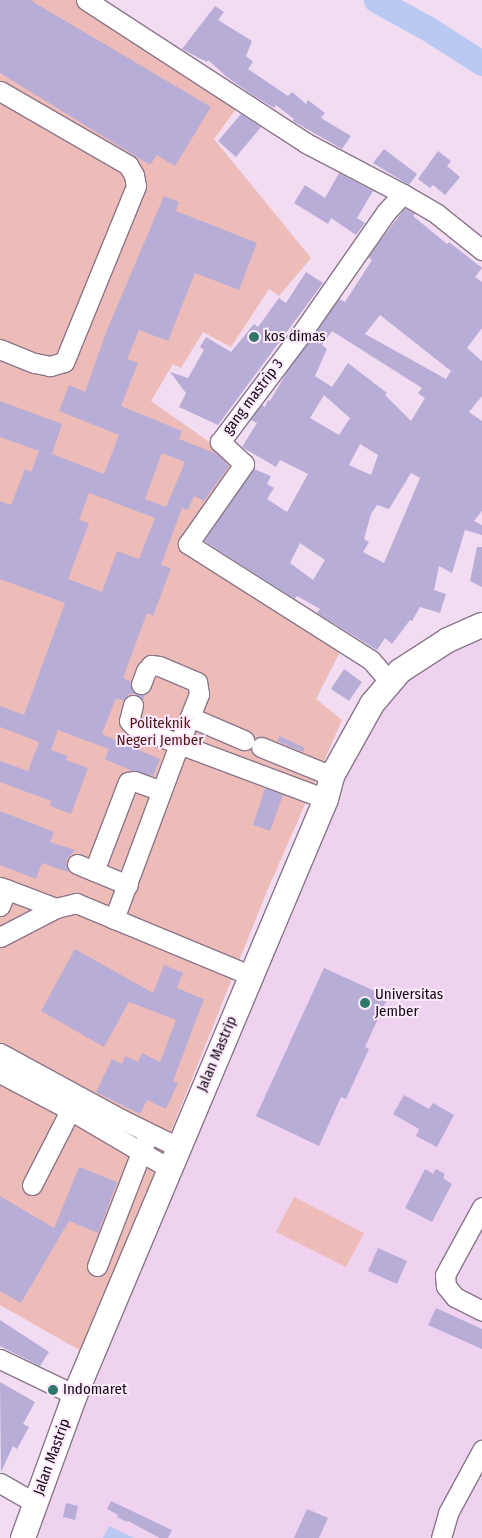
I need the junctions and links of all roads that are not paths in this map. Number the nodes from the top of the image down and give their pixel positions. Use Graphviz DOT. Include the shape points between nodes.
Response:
graph roads {
  1 [pos="86,0"];
  2 [pos="0,91"];
  3 [pos="402,194"];
  4 [pos="482,250"];
  5 [pos="0,350"];
  6 [pos="482,625"];
  7 [pos="390,682"];
  8 [pos="141,684"];
  9 [pos="133,705"];
  10 [pos="190,717"];
  11 [pos="244,740"];
  12 [pos="180,744"];
  13 [pos="261,747"];
  14 [pos="332,776"];
  15 [pos="161,791"];
  16 [pos="326,799"];
  17 [pos="128,885"];
  18 [pos="2,894"];
  19 [pos="56,908"];
  20 [pos="114,919"];
  21 [pos="0,936"];
  22 [pos="250,975"];
  23 [pos="0,1053"];
  24 [pos="0,1073"];
  25 [pos="74,1103"];
  26 [pos="148,1134"];
  27 [pos="140,1152"];
  28 [pos="174,1158"];
  29 [pos="32,1185"];
  30 [pos="482,1207"];
  31 [pos="97,1266"];
  32 [pos="482,1311"];
  33 [pos="0,1359"];
  34 [pos="75,1395"];
  35 [pos="482,1450"];
  36 [pos="0,1483"];
  37 [pos="35,1503"];
  38 [pos="22,1538"];
  39 [pos="441,1538"];
  1 -- 3 [label="street" via="306,143"];
  2 -- 5 [label="street" via="128,165 136,186 64,362 50,366 34,363"];
  3 -- 4 [label="street" via="436,214"];
  3 -- 7 [label="street, gang mastrip 3" via="220,442 244,464 188,544 371,660"];
  6 -- 7 [label="main road, Jalan Mastrip" via="421,656"];
  7 -- 14 [label="main road, Jalan Mastrip" via="362,720"];
  8 -- 10 [label="street" via="151,665 197,682 199,694"];
  9 -- 12 [label="street" via="129,721 134,726"];
  10 -- 11 [label="street"];
  10 -- 12 [label="street"];
  12 -- 15 [label="street"];
  12 -- 16 [label="street"];
  13 -- 14 [label="street"];
  14 -- 16 [label="main road, Jalan Mastrip"];
  15 -- 17 [label="street"];
  15 -- 17 [label="street" via="134,781 128,782 86,867"];
  16 -- 22 [label="main road, Jalan Mastrip"];
  17 -- 20 [label="street"];
  18 -- 19 [label="street"];
  19 -- 20 [label="street" via="76,903"];
  19 -- 21 [label="street"];
  20 -- 22 [label="street"];
  22 -- 28 [label="main road, Jalan Mastrip"];
  23 -- 25 [label="street"];
  24 -- 25 [label="street"];
  25 -- 26 [label="street"];
  25 -- 27 [label="street"];
  25 -- 29 [label="street"];
  26 -- 27 [label="street"];
  26 -- 28 [label="street"];
  27 -- 28 [label="street"];
  27 -- 31 [label="street"];
  28 -- 34 [label="main road, Jalan Mastrip"];
  30 -- 32 [label="street" via="445,1275 446,1286 455,1297"];
  33 -- 34 [label="street"];
  34 -- 37 [label="main road, Jalan Mastrip"];
  35 -- 39 [label="street" via="448,1513"];
  36 -- 37 [label="street"];
  37 -- 38 [label="main road, Jalan Mastrip"];
}
